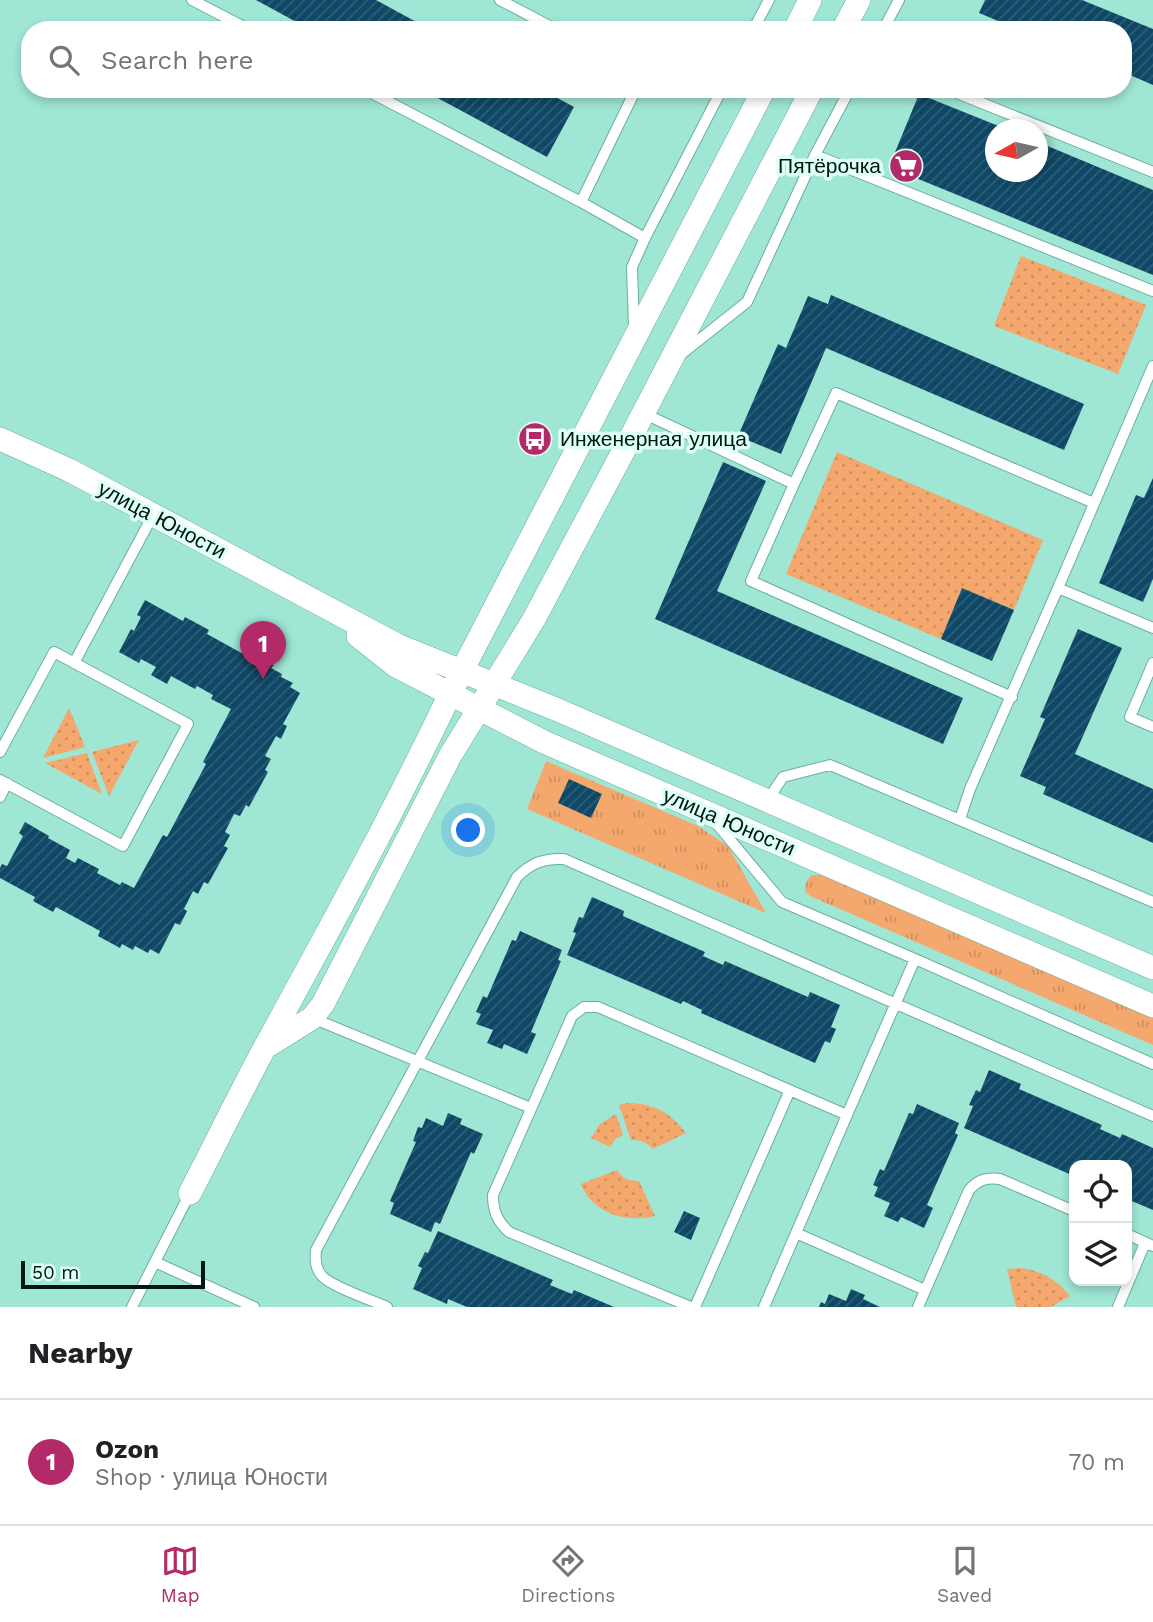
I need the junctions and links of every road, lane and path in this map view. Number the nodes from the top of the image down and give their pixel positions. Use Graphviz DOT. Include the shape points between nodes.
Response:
graph roads {
  1 [pos="192,0"];
  2 [pos="500,0"];
  3 [pos="769,0"];
  4 [pos="810,0"];
  5 [pos="859,0"];
  6 [pos="899,0"];
  7 [pos="233,21"];
  8 [pos="540,21"];
  9 [pos="758,21"];
  10 [pos="800,21"];
  11 [pos="848,21"];
  12 [pos="888,21"];
  13 [pos="381,98"];
  14 [pos="632,98"];
  15 [pos="717,98"];
  16 [pos="759,98"];
  17 [pos="807,98"];
  18 [pos="845,98"];
  19 [pos="969,98"];
  20 [pos="815,155"];
  21 [pos="1153,172"];
  22 [pos="582,202"];
  23 [pos="645,238"];
  24 [pos="1153,291"];
  25 [pos="634,340"];
  26 [pos="670,363"];
  27 [pos="1153,366"];
  28 [pos="1149,384"];
  29 [pos="643,413"];
  30 [pos="0,439"];
  31 [pos="794,484"];
  32 [pos="1094,503"];
  33 [pos="153,515"];
  34 [pos="1058,588"];
  35 [pos="323,607"];
  36 [pos="1153,628"];
  37 [pos="74,663"];
  38 [pos="1153,663"];
  39 [pos="463,671"];
  40 [pos="494,684"];
  41 [pos="450,694"];
  42 [pos="1012,698"];
  43 [pos="479,709"];
  44 [pos="1153,727"];
  45 [pos="0,752"];
  46 [pos="4,782"];
  47 [pos="0,797"];
  48 [pos="767,801"];
  49 [pos="708,813"];
  50 [pos="960,819"];
  51 [pos="1153,902"];
  52 [pos="915,959"];
  53 [pos="1153,968"];
  54 [pos="895,1003"];
  55 [pos="1153,1006"];
  56 [pos="312,1018"];
  57 [pos="264,1048"];
  58 [pos="418,1062"];
  59 [pos="1153,1064"];
  60 [pos="790,1090"];
  61 [pos="531,1108"];
  62 [pos="847,1115"];
  63 [pos="1153,1116"];
  64 [pos="190,1194"];
  65 [pos="1069,1209"];
  66 [pos="796,1233"];
  67 [pos="1132,1236"];
  68 [pos="1149,1244"];
  69 [pos="155,1262"];
  70 [pos="925,1290"];
  71 [pos="132,1307"];
  72 [pos="254,1307"];
  73 [pos="387,1307"];
  74 [pos="693,1307"];
  75 [pos="764,1307"];
  76 [pos="918,1307"];
  77 [pos="1118,1307"];
  1 -- 7 [label="lane"];
  2 -- 8 [label="lane"];
  3 -- 9 [label="lane"];
  4 -- 10 [label="street"];
  5 -- 11 [label="street"];
  6 -- 12 [label="lane"];
  13 -- 22 [label="lane"];
  14 -- 22 [label="lane"];
  15 -- 23 [label="lane"];
  16 -- 25 [label="street"];
  17 -- 26 [label="street"];
  18 -- 20 [label="lane"];
  19 -- 21 [label="lane"];
  20 -- 24 [label="lane"];
  20 -- 26 [label="lane" via="747,302"];
  22 -- 23 [label="lane"];
  23 -- 25 [label="lane" via="632,267"];
  25 -- 39 [label="street"];
  26 -- 29 [label="street"];
  27 -- 28 [label="lane"];
  28 -- 32 [label="lane"];
  29 -- 31 [label="lane"];
  29 -- 40 [label="street" via="534,619"];
  30 -- 33 [label="street, улица Юности"];
  31 -- 32 [label="lane" via="836,393"];
  31 -- 42 [label="lane" via="751,581"];
  32 -- 34 [label="lane"];
  33 -- 35 [label="street, улица Юности"];
  33 -- 37 [label="lane"];
  34 -- 36 [label="lane"];
  34 -- 42 [label="lane"];
  35 -- 39 [label="street, улица Юности" via="399,646"];
  35 -- 41 [label="street, улица Юности" via="391,663"];
  37 -- 45 [label="lane" via="54,652"];
  37 -- 46 [label="lane" via="188,724 123,846"];
  38 -- 44 [label="lane" via="1130,717"];
  39 -- 40 [label="street, улица Юности"];
  39 -- 41 [label="street"];
  40 -- 43 [label="street"];
  40 -- 48 [label="street, улица Юности"];
  41 -- 43 [label="street, улица Юности"];
  41 -- 57 [label="street"];
  42 -- 50 [label="lane"];
  43 -- 49 [label="street, улица Юности"];
  43 -- 56 [label="street"];
  46 -- 47 [label="lane"];
  48 -- 50 [label="lane" via="783,777 830,765"];
  48 -- 53 [label="street, улица Юности"];
  49 -- 52 [label="lane" via="782,902"];
  49 -- 55 [label="street, улица Юности"];
  50 -- 51 [label="lane"];
  52 -- 54 [label="lane"];
  52 -- 59 [label="lane"];
  54 -- 58 [label="lane" via="564,859 551,858 538,861 517,877"];
  54 -- 62 [label="lane"];
  54 -- 63 [label="lane"];
  56 -- 57 [label="street"];
  56 -- 58 [label="lane"];
  57 -- 64 [label="street"];
  58 -- 61 [label="lane"];
  58 -- 73 [label="lane" via="315,1256 317,1269 328,1281"];
  60 -- 61 [label="lane" via="591,1006 572,1016"];
  60 -- 62 [label="lane"];
  60 -- 74 [label="lane"];
  61 -- 74 [label="lane" via="494,1195 495,1216 501,1225"];
  62 -- 66 [label="lane"];
  64 -- 69 [label="lane"];
  65 -- 70 [label="lane" via="1000,1179 981,1180 969,1190"];
  66 -- 70 [label="lane"];
  66 -- 75 [label="lane"];
  67 -- 68 [label="lane"];
  68 -- 77 [label="lane"];
  69 -- 71 [label="lane"];
  69 -- 72 [label="lane"];
  70 -- 76 [label="lane"];
}
